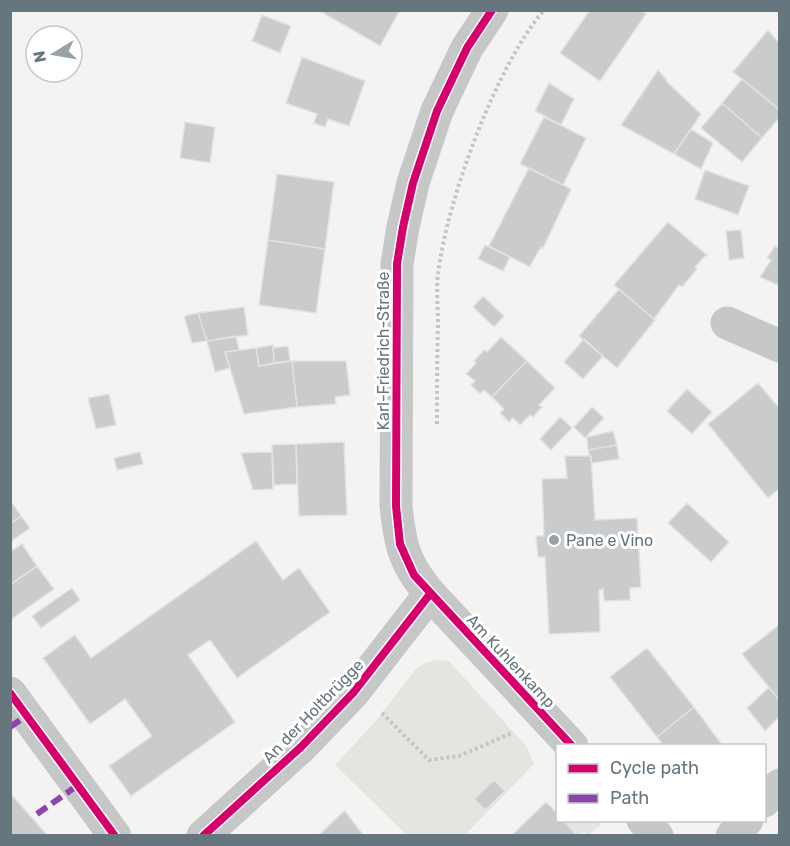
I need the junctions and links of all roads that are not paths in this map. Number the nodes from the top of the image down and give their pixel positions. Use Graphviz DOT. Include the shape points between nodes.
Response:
graph roads {
  1 [pos="492,10"];
  2 [pos="727,323"];
  3 [pos="780,346"];
  4 [pos="430,594"];
  5 [pos="10,693"];
  6 [pos="570,744"];
  7 [pos="780,784"];
  8 [pos="766,800"];
  9 [pos="645,822"];
  10 [pos="745,822"];
  11 [pos="115,836"];
  12 [pos="203,836"];
  13 [pos="657,836"];
  14 [pos="732,836"];
  1 -- 4 [label="street, Karl-Friedrich-Straße" via="467,48 437,111 413,183 397,264 396,506 406,561"];
  2 -- 3 [label="street"];
  4 -- 6 [label="street, Am Kuhlenkamp"];
  4 -- 12 [label="street, An der Holtbrügge" via="367,675 302,747"];
  5 -- 11 [label="street"];
  7 -- 8 [label="street"];
  9 -- 13 [label="street"];
  10 -- 14 [label="street"];
}
